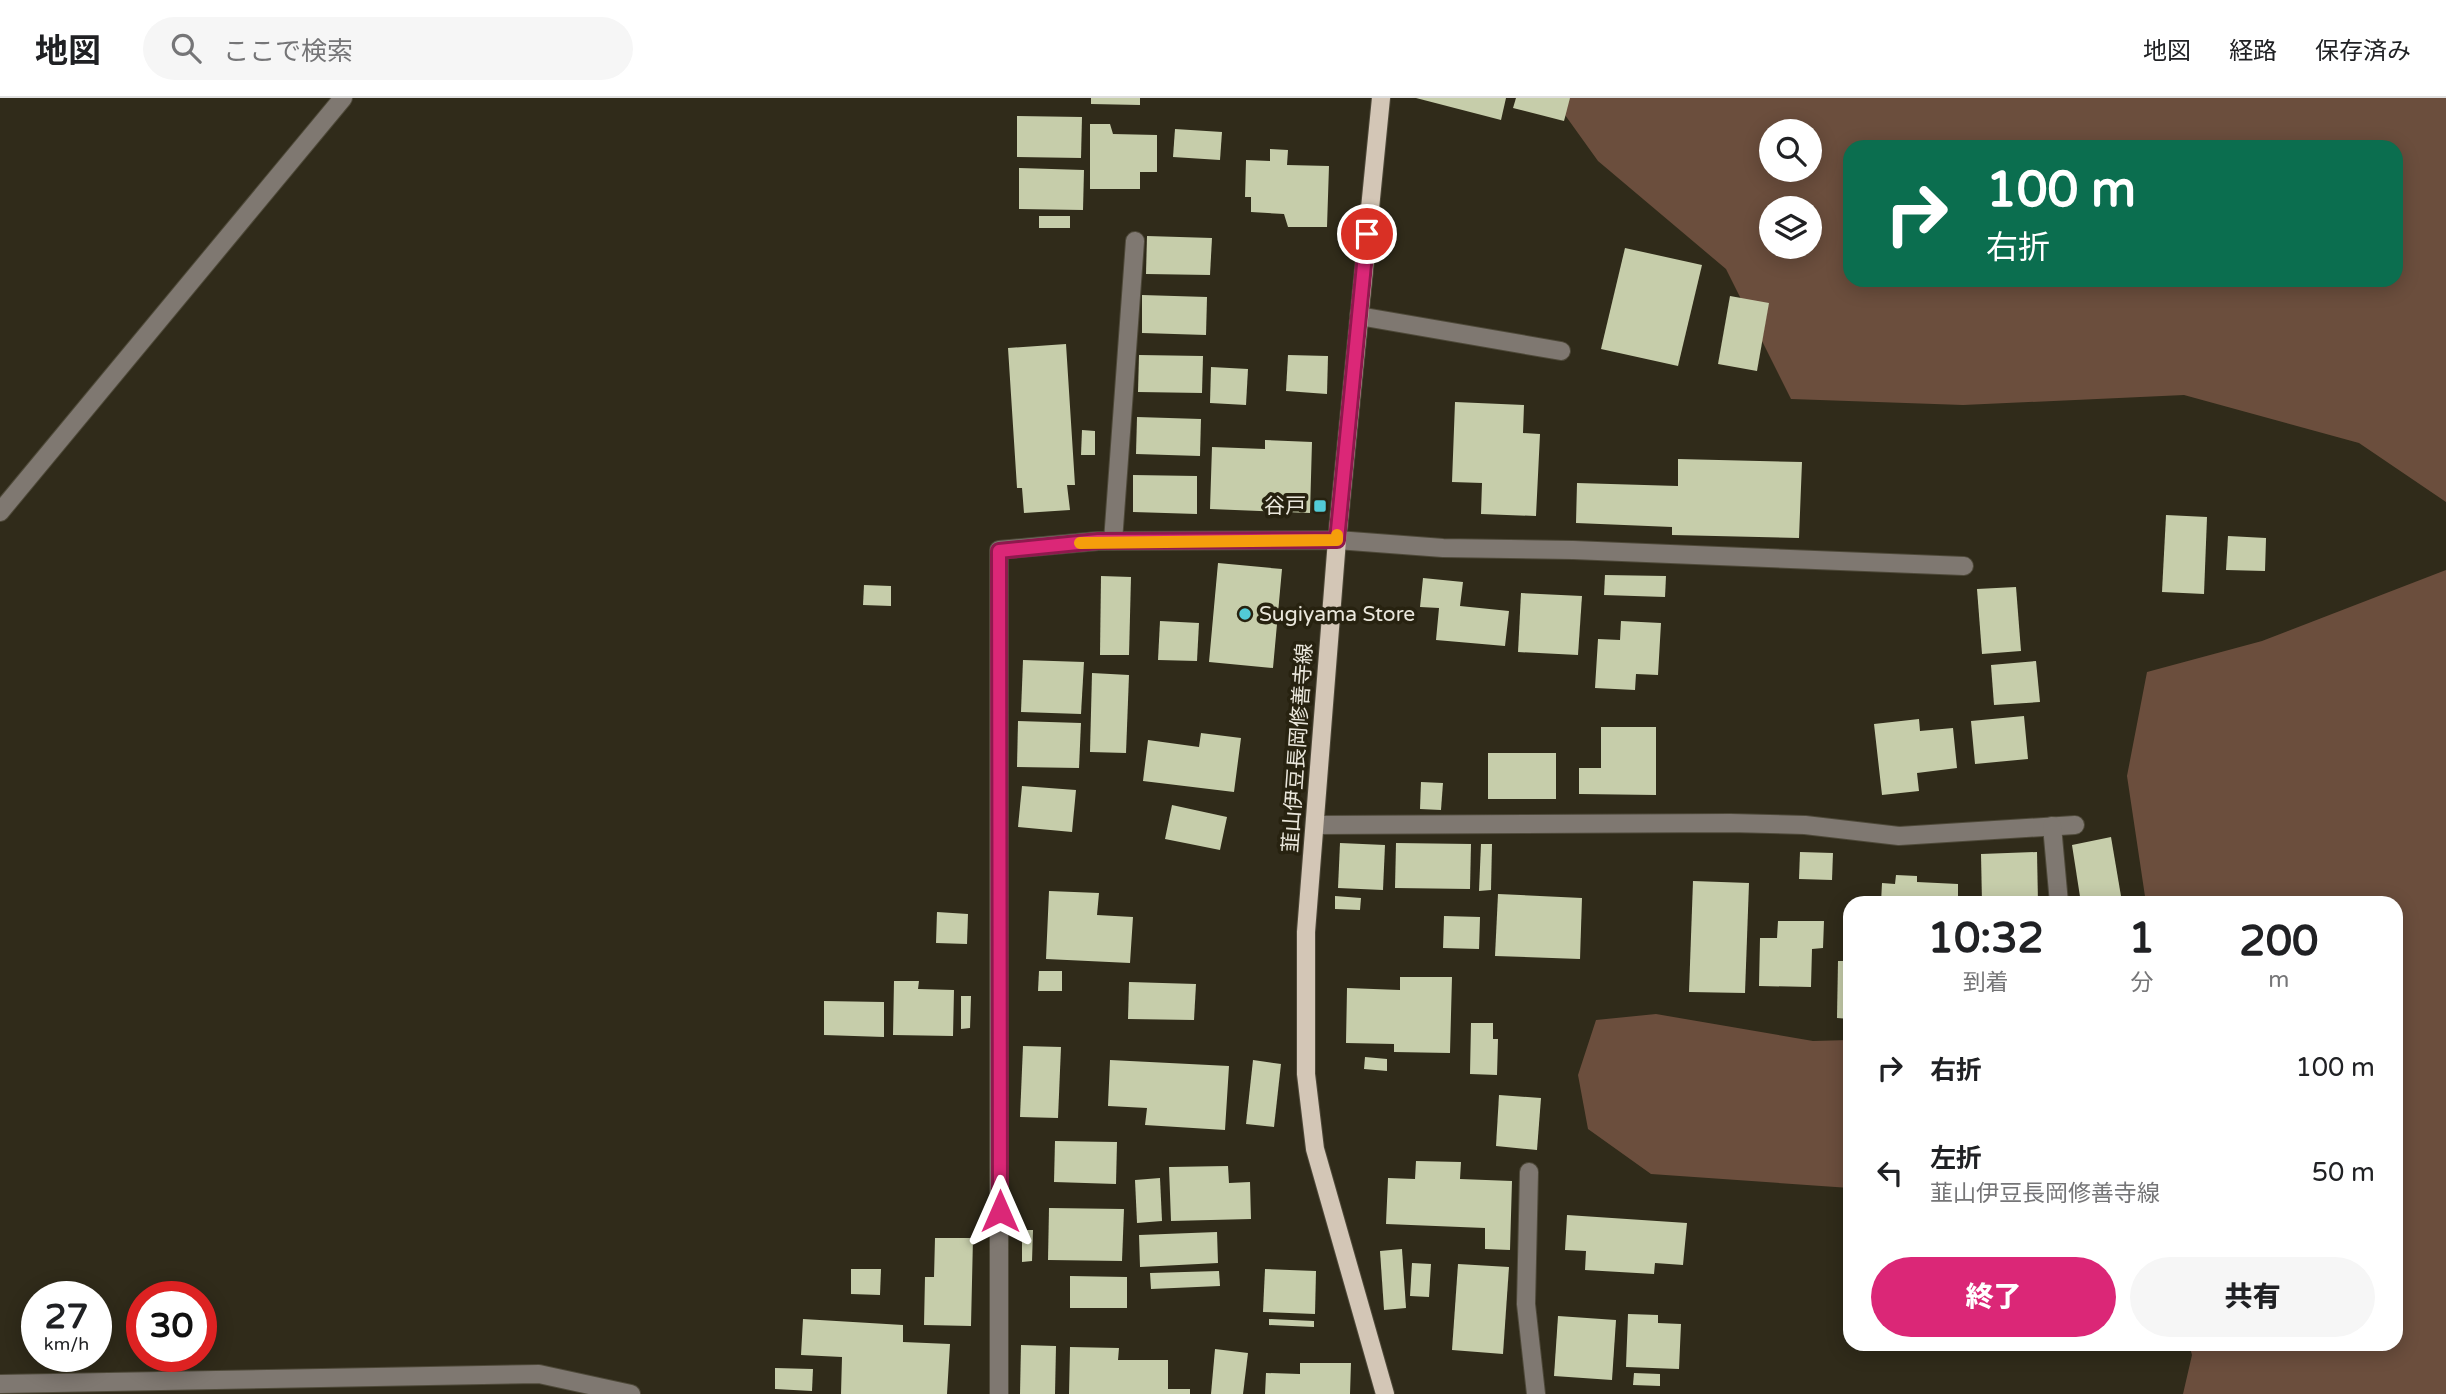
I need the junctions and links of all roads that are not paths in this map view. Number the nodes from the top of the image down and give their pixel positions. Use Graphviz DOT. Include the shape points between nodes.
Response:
graph roads {
  1 [pos="343,98"];
  2 [pos="1381,98"];
  3 [pos="1135,241"];
  4 [pos="1359,316"];
  5 [pos="1561,351"];
  6 [pos="0,512"];
  7 [pos="1337,540"];
  8 [pos="1113,541"];
  9 [pos="1964,566"];
  10 [pos="1315,825"];
  11 [pos="2075,825"];
  12 [pos="2052,826"];
  13 [pos="2058,896"];
  14 [pos="1529,1172"];
  15 [pos="0,1384"];
  16 [pos="631,1394"];
  17 [pos="999,1394"];
  18 [pos="1385,1394"];
  19 [pos="1536,1394"];
  1 -- 6 [label="street"];
  2 -- 4 [label="main road, 韮山伊豆長岡修善寺線"];
  3 -- 8 [label="street"];
  4 -- 5 [label="street"];
  4 -- 7 [label="main road, 韮山伊豆長岡修善寺線"];
  7 -- 8 [label="street"];
  7 -- 9 [label="street" via="1443,548"];
  7 -- 10 [label="main road, 韮山伊豆長岡修善寺線"];
  8 -- 17 [label="street" via="999,551"];
  10 -- 12 [label="street" via="1730,823 1805,825 1899,836"];
  10 -- 18 [label="main road, 韮山伊豆長岡修善寺線" via="1307,932 1306,1061 1315,1149"];
  11 -- 12 [label="street"];
  12 -- 13 [label="street"];
  14 -- 19 [label="street" via="1526,1304"];
  15 -- 16 [label="street" via="539,1374"];
}
